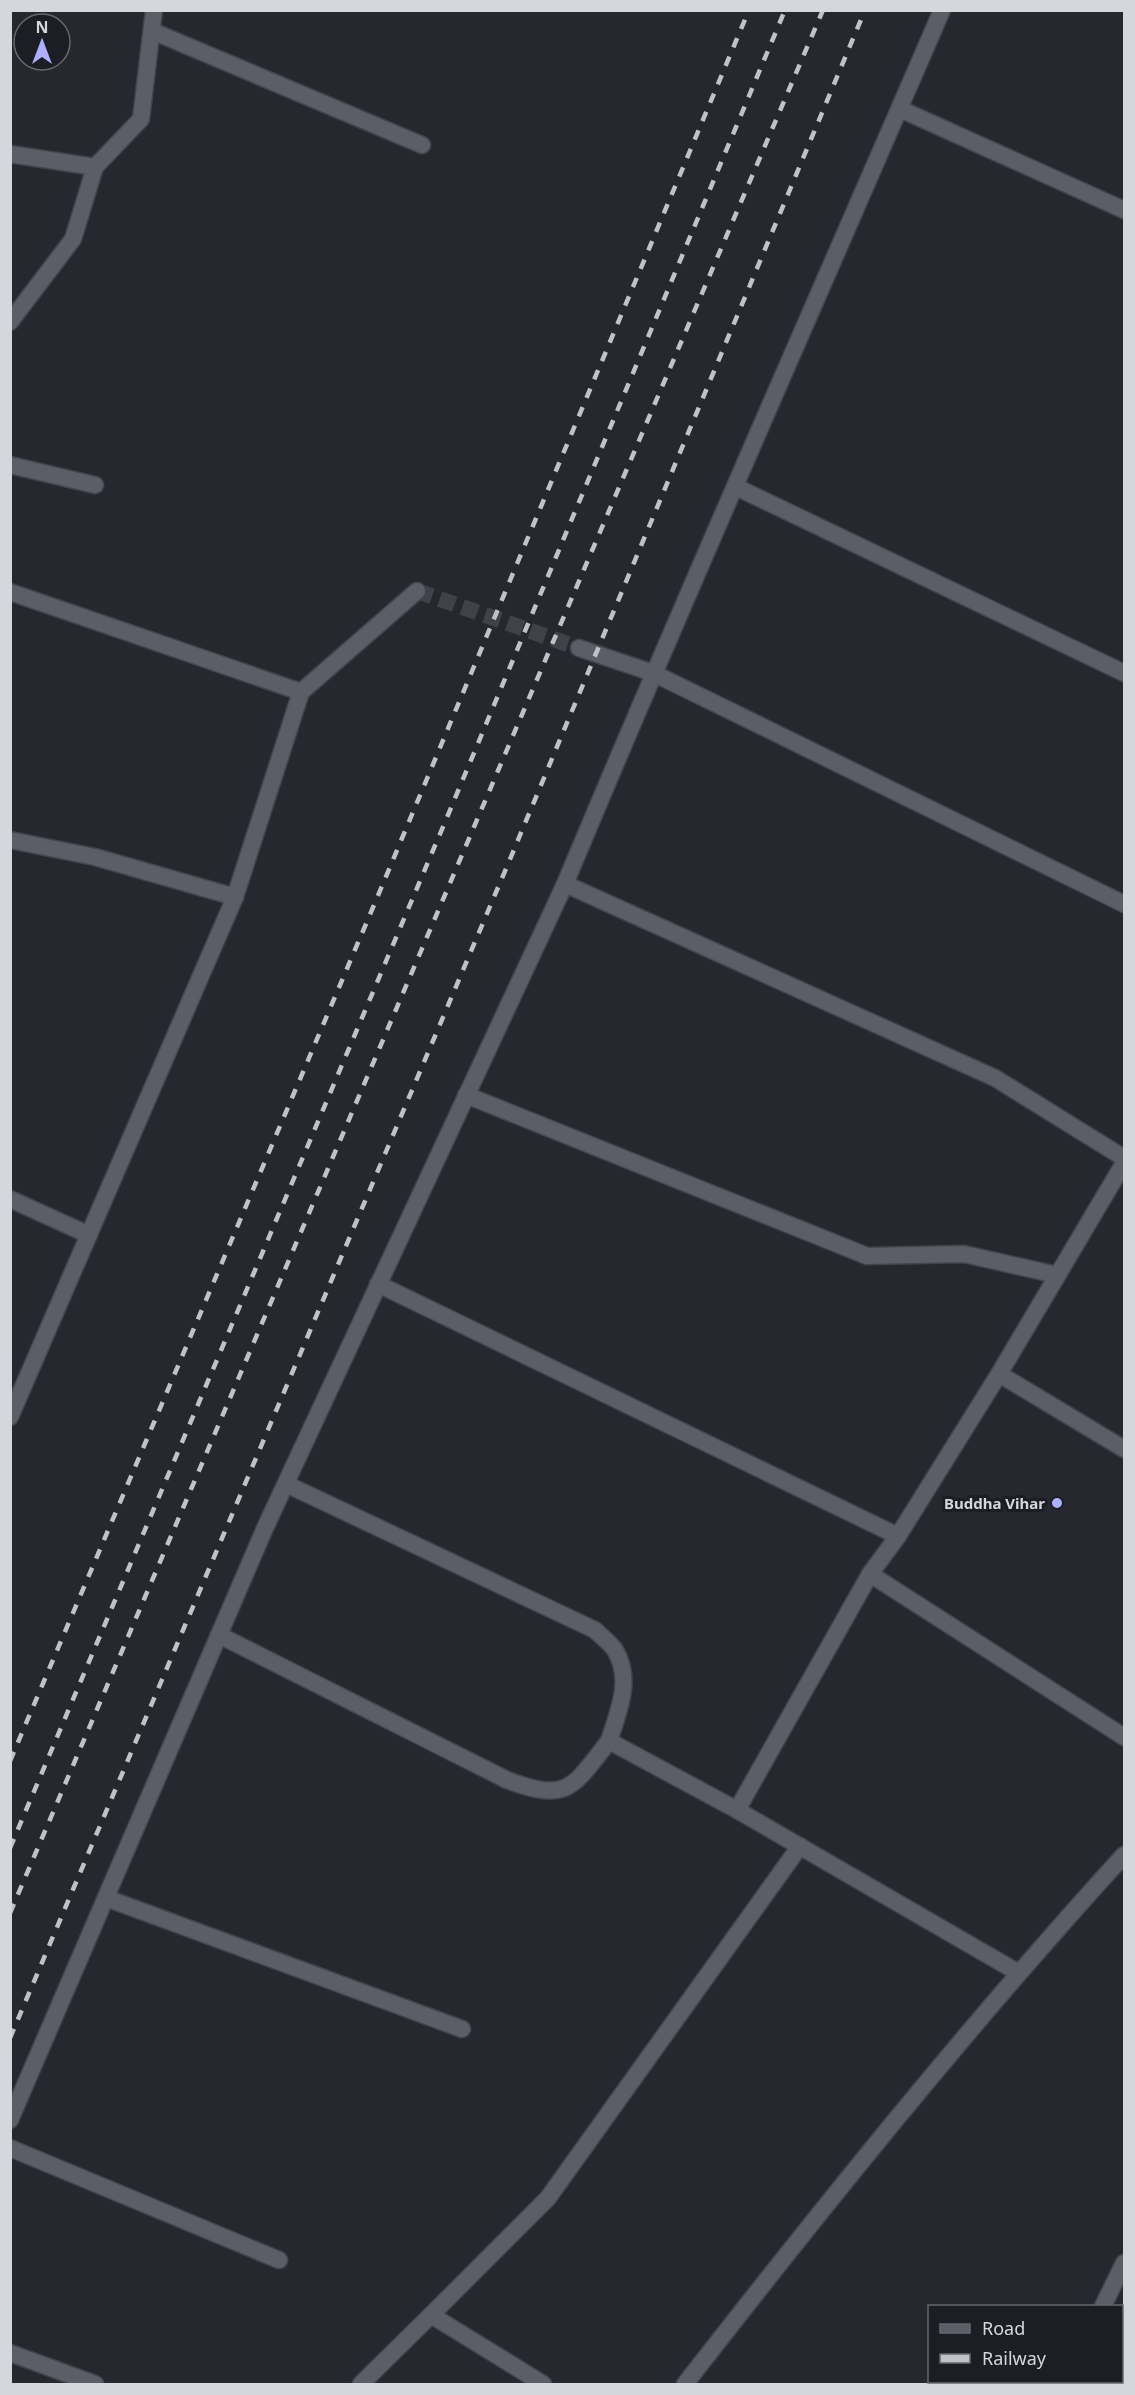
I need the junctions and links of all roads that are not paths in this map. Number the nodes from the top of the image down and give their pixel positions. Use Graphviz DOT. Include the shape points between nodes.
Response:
graph roads {
  1 [pos="154,10"];
  2 [pos="942,10"];
  3 [pos="152,32"];
  4 [pos="900,109"];
  5 [pos="422,145"];
  6 [pos="10,154"];
  7 [pos="95,167"];
  8 [pos="1125,210"];
  9 [pos="10,322"];
  10 [pos="10,465"];
  11 [pos="95,485"];
  12 [pos="736,487"];
  13 [pos="417,591"];
  14 [pos="10,592"];
  15 [pos="579,648"];
  16 [pos="653,673"];
  17 [pos="1125,673"];
  18 [pos="301,692"];
  19 [pos="10,840"];
  20 [pos="565,884"];
  21 [pos="235,897"];
  22 [pos="1125,904"];
  23 [pos="466,1095"];
  24 [pos="1125,1158"];
  25 [pos="1125,1162"];
  26 [pos="10,1198"];
  27 [pos="89,1235"];
  28 [pos="1058,1275"];
  29 [pos="378,1284"];
  30 [pos="999,1374"];
  31 [pos="10,1417"];
  32 [pos="1125,1449"];
  33 [pos="285,1484"];
  34 [pos="898,1536"];
  35 [pos="870,1574"];
  36 [pos="219,1635"];
  37 [pos="1125,1737"];
  38 [pos="609,1741"];
  39 [pos="737,1810"];
  40 [pos="800,1846"];
  41 [pos="1125,1855"];
  42 [pos="106,1898"];
  43 [pos="1018,1973"];
  44 [pos="462,2029"];
  45 [pos="10,2120"];
  46 [pos="10,2148"];
  47 [pos="279,2260"];
  48 [pos="1125,2263"];
  49 [pos="1104,2305"];
  50 [pos="431,2315"];
  51 [pos="10,2353"];
  52 [pos="95,2385"];
  53 [pos="361,2385"];
  54 [pos="543,2385"];
  55 [pos="685,2385"];
  1 -- 3 [label="street"];
  2 -- 4 [label="street"];
  3 -- 5 [label="street"];
  3 -- 7 [label="street" via="141,119"];
  4 -- 8 [label="street"];
  4 -- 12 [label="street"];
  6 -- 7 [label="street"];
  7 -- 9 [label="street" via="73,239"];
  10 -- 11 [label="street"];
  12 -- 16 [label="street"];
  12 -- 17 [label="street"];
  13 -- 18 [label="street"];
  14 -- 18 [label="street"];
  15 -- 16 [label="street"];
  16 -- 20 [label="street"];
  16 -- 22 [label="street"];
  18 -- 21 [label="street"];
  19 -- 21 [label="street" via="95,857"];
  20 -- 23 [label="street"];
  20 -- 24 [label="street" via="995,1078"];
  21 -- 27 [label="street"];
  23 -- 28 [label="street" via="867,1256 964,1254"];
  23 -- 29 [label="street"];
  25 -- 28 [label="street"];
  26 -- 27 [label="street"];
  27 -- 31 [label="street"];
  28 -- 30 [label="street"];
  29 -- 33 [label="street"];
  29 -- 34 [label="street"];
  30 -- 32 [label="street"];
  30 -- 34 [label="street"];
  33 -- 36 [label="street"];
  33 -- 38 [label="street" via="595,1630 615,1649 623,1671 624,1695"];
  34 -- 35 [label="street"];
  35 -- 37 [label="street"];
  35 -- 39 [label="street"];
  36 -- 38 [label="street" via="531,1789 555,1792 577,1782"];
  36 -- 42 [label="street"];
  38 -- 39 [label="street"];
  39 -- 40 [label="street"];
  40 -- 43 [label="street"];
  40 -- 50 [label="street" via="549,2198"];
  41 -- 43 [label="street"];
  42 -- 44 [label="street"];
  42 -- 45 [label="street"];
  43 -- 55 [label="street" via="813,2220"];
  46 -- 47 [label="street"];
  48 -- 49 [label="street"];
  50 -- 53 [label="street"];
  50 -- 54 [label="street"];
  51 -- 52 [label="street"];
}
